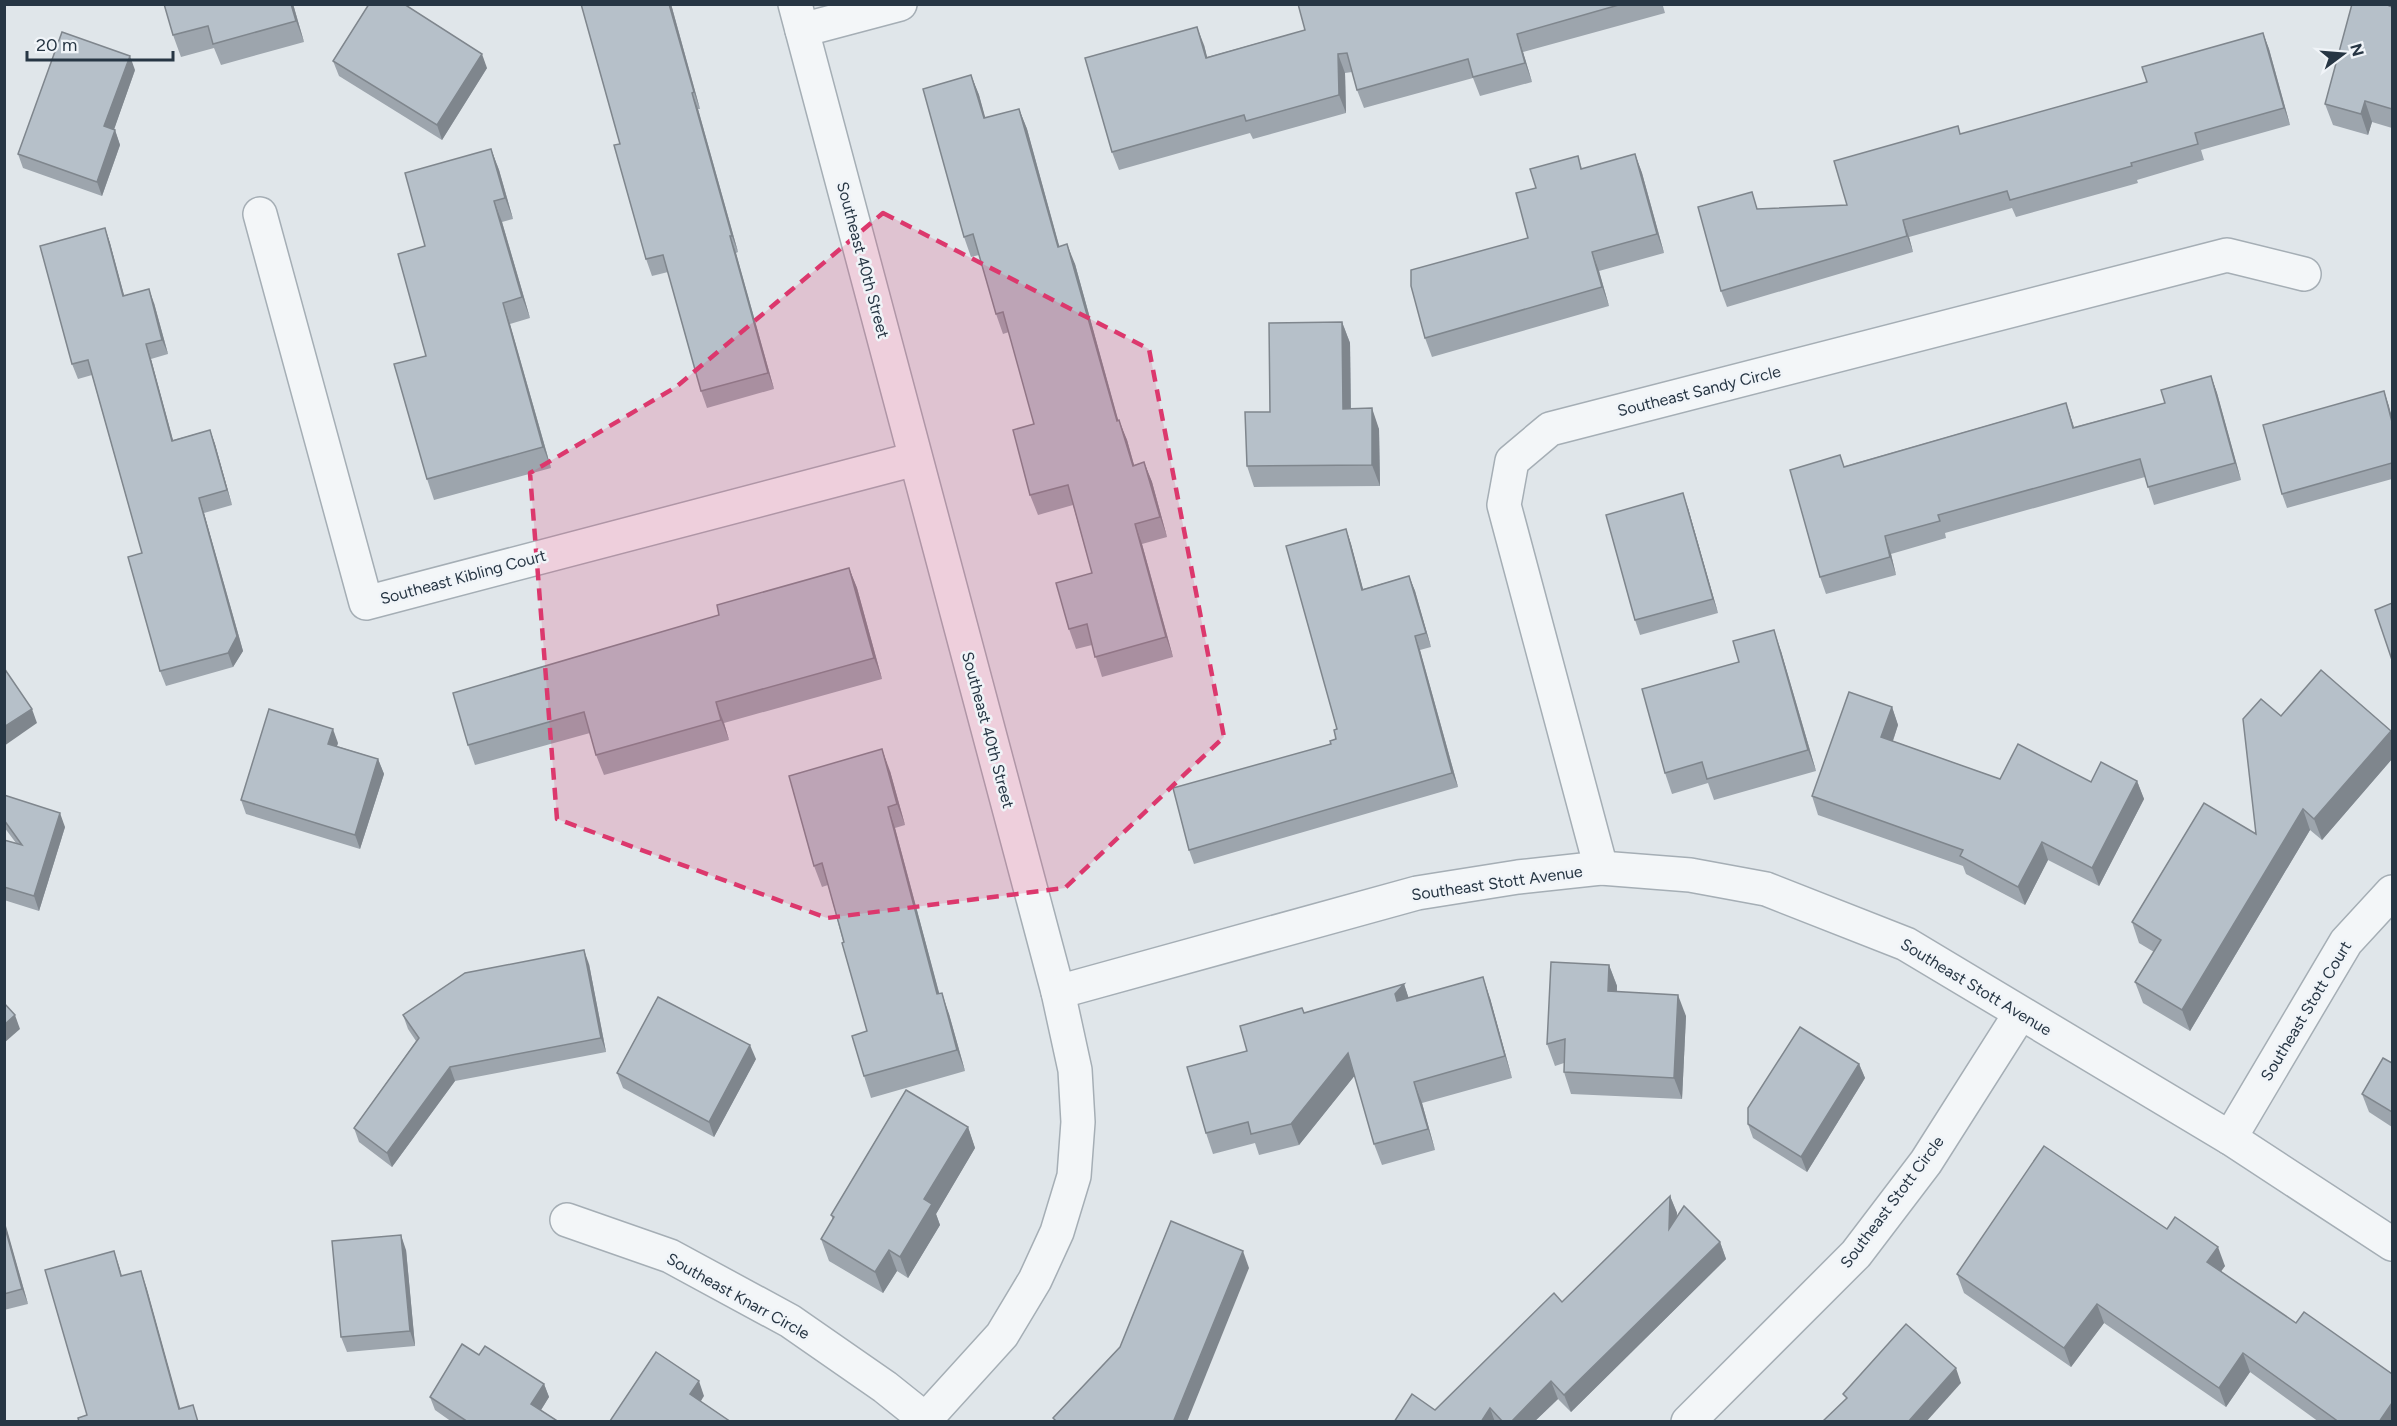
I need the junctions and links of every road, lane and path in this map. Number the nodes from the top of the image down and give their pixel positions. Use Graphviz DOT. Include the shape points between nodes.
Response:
graph roads {
  1 [pos="900,4"];
  2 [pos="799,17"];
  3 [pos="260,214"];
  4 [pos="2304,274"];
  5 [pos="915,459"];
  6 [pos="1601,868"];
  7 [pos="2392,892"];
  8 [pos="1058,992"];
  9 [pos="2020,1014"];
  10 [pos="2230,1138"];
  11 [pos="567,1220"];
  12 [pos="2392,1244"];
  13 [pos="924,1420"];
  14 [pos="1688,1422"];
  1 -- 2 [label="street"];
  2 -- 5 [label="street, Southeast 40th Street"];
  3 -- 5 [label="street, Southeast Kibling Court" via="366,603"];
  4 -- 6 [label="street, Southeast Sandy Circle" via="2227,255 1550,429 1512,461 1504,505"];
  5 -- 8 [label="street, Southeast 40th Street"];
  6 -- 8 [label="street, Southeast Stott Avenue" via="1417,893"];
  6 -- 9 [label="street, Southeast Stott Avenue" via="1690,875 1766,889 1906,944"];
  7 -- 10 [label="street, Southeast Stott Court" via="2346,942"];
  8 -- 13 [label="street, Southeast 40th Street" via="1075,1070 1078,1122 1074,1176 1057,1232 1035,1280 1002,1335"];
  9 -- 10 [label="street, Southeast Stott Avenue"];
  9 -- 14 [label="street, Southeast Stott Circle" via="1926,1162 1856,1254"];
  10 -- 12 [label="street, Southeast Stott Avenue"];
  11 -- 13 [label="street, Southeast Knarr Circle" via="670,1256 790,1321 885,1387"];
}
